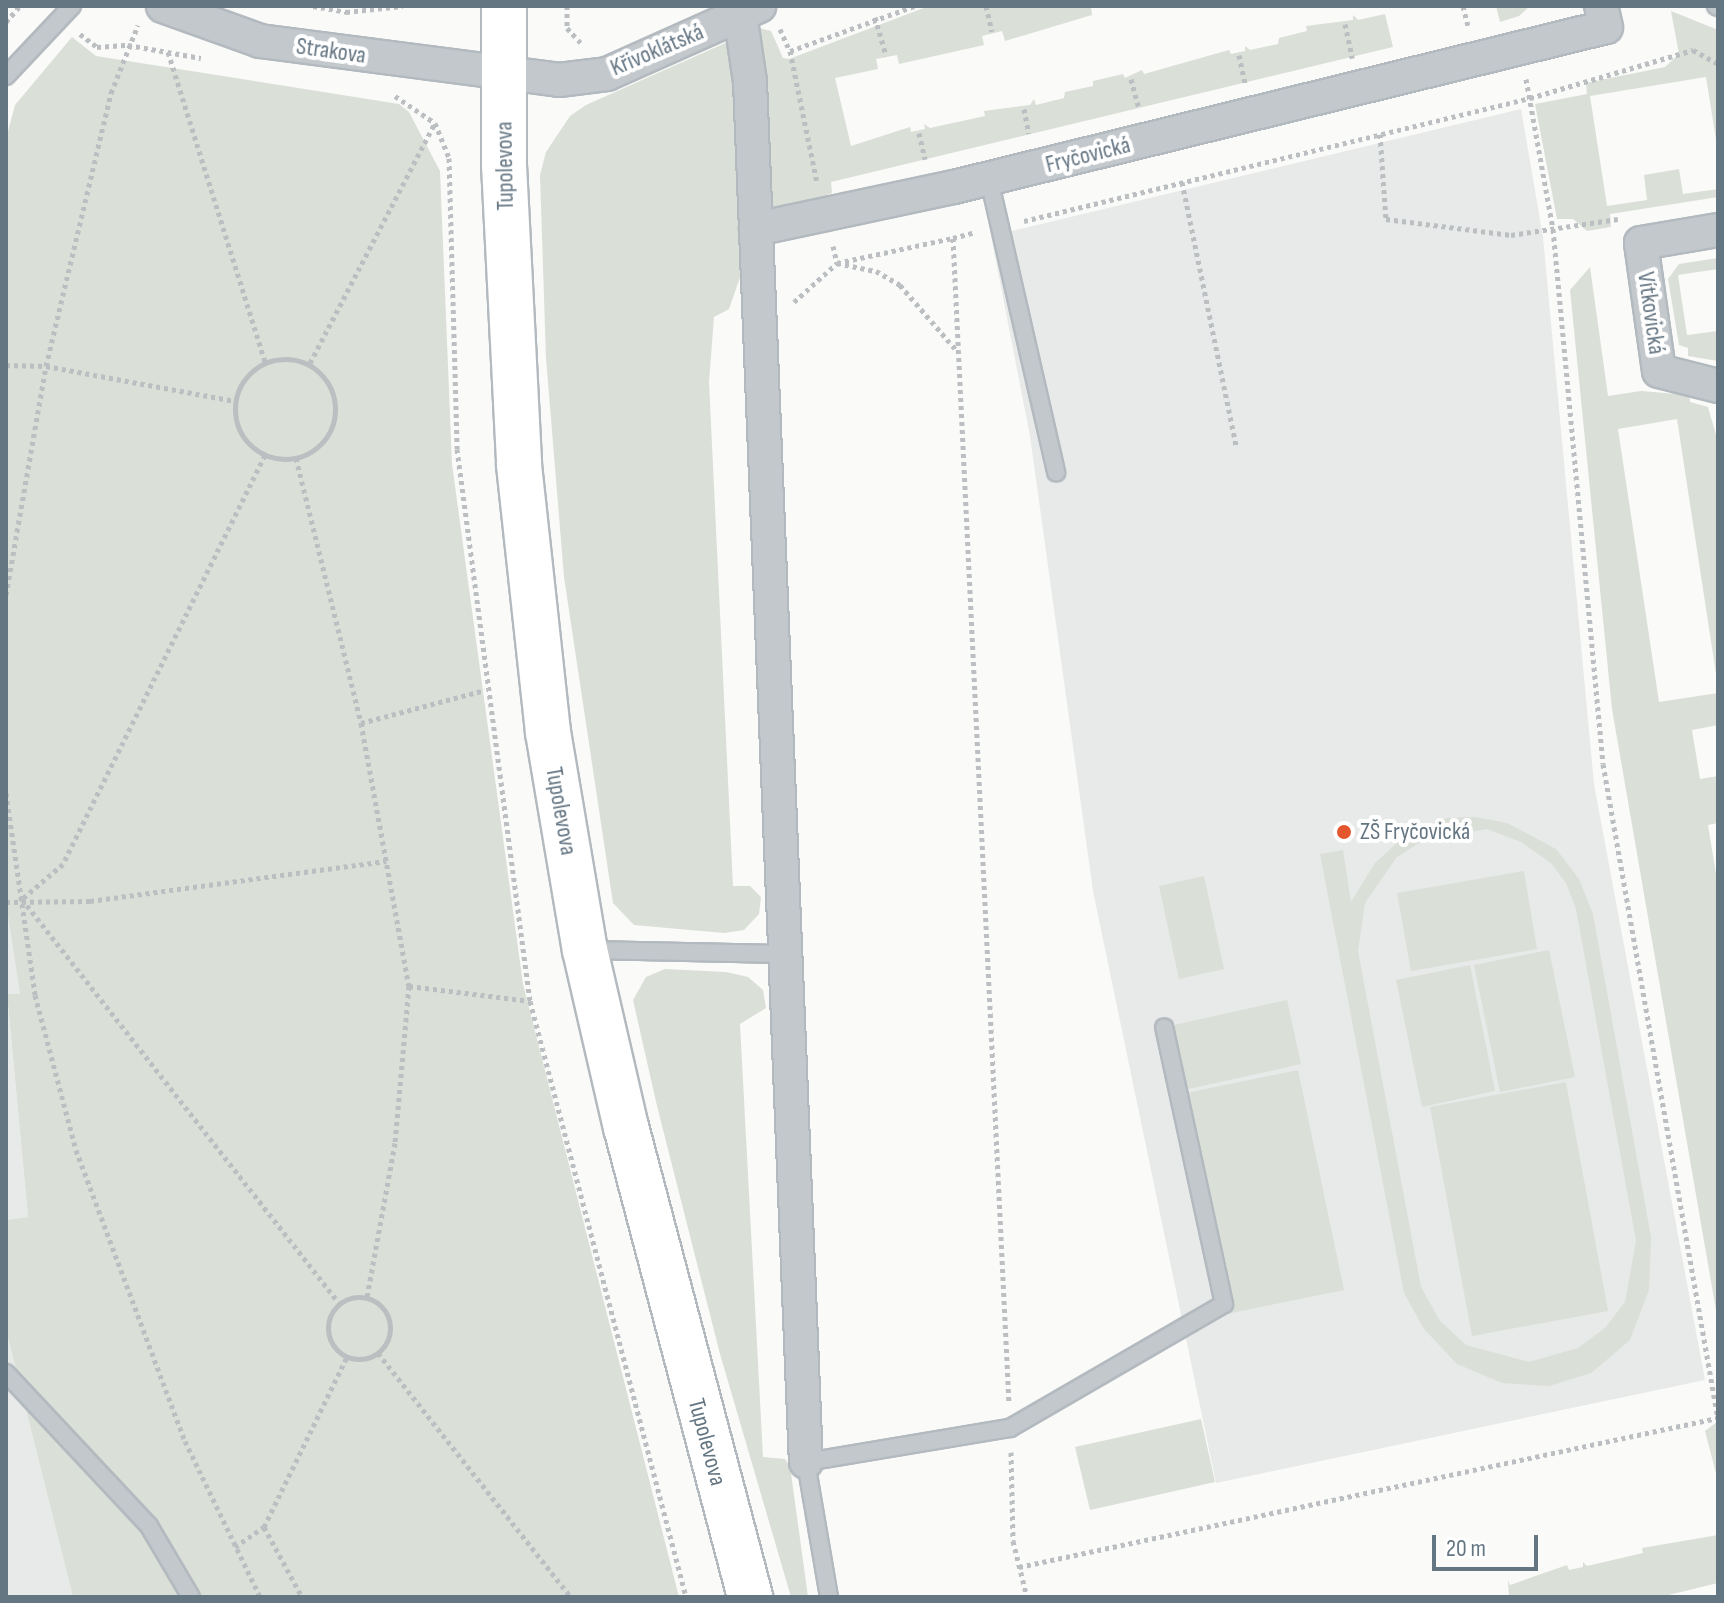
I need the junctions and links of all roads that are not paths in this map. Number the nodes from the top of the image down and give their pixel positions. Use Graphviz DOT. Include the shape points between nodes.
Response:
graph roads {
  1 [pos="72,6"];
  2 [pos="504,6"];
  3 [pos="1601,6"];
  4 [pos="152,12"];
  5 [pos="758,12"];
  6 [pos="6,76"];
  7 [pos="504,76"];
  8 [pos="989,179"];
  9 [pos="756,229"];
  10 [pos="1718,230"];
  11 [pos="1718,386"];
  12 [pos="1056,472"];
  13 [pos="585,950"];
  14 [pos="785,954"];
  15 [pos="1164,1027"];
  16 [pos="6,1373"];
  17 [pos="806,1462"];
  18 [pos="191,1597"];
  19 [pos="750,1597"];
  20 [pos="829,1597"];
  1 -- 6 [label="lane"];
  2 -- 7 [label="main road, Tupolevova"];
  3 -- 8 [label="street, Fryčovická" via="1606,27"];
  4 -- 7 [label="street, Strakova" via="260,41"];
  5 -- 7 [label="street, Křivoklátská" via="607,74 559,80"];
  5 -- 9 [label="street" via="750,82"];
  7 -- 13 [label="main road, Tupolevova" via="509,312 529,584"];
  8 -- 9 [label="street, Fryčovická"];
  8 -- 12 [label="lane"];
  9 -- 14 [label="street"];
  10 -- 11 [label="street, Vítkovická" via="1634,230 1659,371"];
  13 -- 14 [label="lane"];
  13 -- 19 [label="main road, Tupolevova" via="668,1301"];
  14 -- 17 [label="street"];
  15 -- 17 [label="lane" via="1224,1304 1010,1428"];
  16 -- 18 [label="lane" via="149,1526"];
  17 -- 20 [label="lane"];
}
